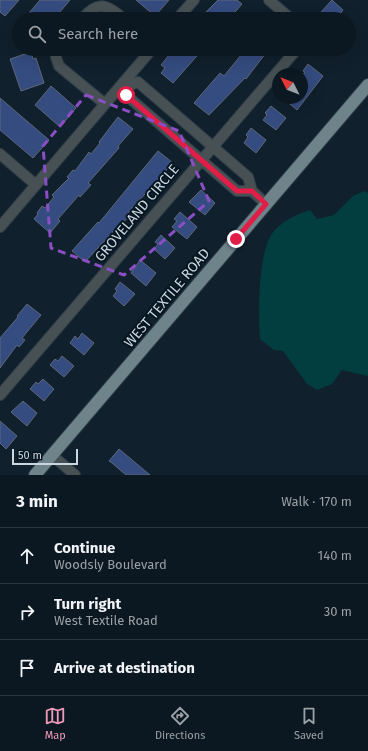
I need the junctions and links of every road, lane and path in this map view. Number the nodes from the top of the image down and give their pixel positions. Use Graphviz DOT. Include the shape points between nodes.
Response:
graph roads {
  1 [pos="194,0"];
  2 [pos="269,0"];
  3 [pos="88,12"];
  4 [pos="116,12"];
  5 [pos="184,12"];
  6 [pos="283,12"];
  7 [pos="56,56"];
  8 [pos="147,56"];
  9 [pos="291,56"];
  10 [pos="126,84"];
  11 [pos="368,85"];
  12 [pos="105,104"];
  13 [pos="213,147"];
  14 [pos="0,154"];
  15 [pos="201,160"];
  16 [pos="36,185"];
  17 [pos="252,191"];
  18 [pos="266,204"];
  19 [pos="0,227"];
  20 [pos="0,395"];
  21 [pos="52,455"];
  22 [pos="35,475"];
  23 [pos="75,475"];
  1 -- 5 [label="street"];
  2 -- 6 [label="street"];
  3 -- 4 [label="street" via="91,8 101,5 110,7"];
  7 -- 12 [label="street" via="59,66"];
  8 -- 10 [label="street"];
  9 -- 13 [label="street, GROVELAND CIRCLE"];
  10 -- 12 [label="street"];
  10 -- 13 [label="street" via="138,82"];
  10 -- 15 [label="street" via="126,95"];
  11 -- 18 [label="main road, WEST TEXTILE ROAD"];
  12 -- 16 [label="street"];
  13 -- 15 [label="street, GROVELAND CIRCLE"];
  13 -- 17 [label="street" via="248,177"];
  14 -- 16 [label="street"];
  15 -- 17 [label="street" via="237,191"];
  15 -- 20 [label="street, GROVELAND CIRCLE"];
  16 -- 19 [label="street"];
  17 -- 18 [label="street"];
  18 -- 21 [label="main road, WEST TEXTILE ROAD"];
  21 -- 22 [label="main road, WEST TEXTILE ROAD"];
  21 -- 23 [label="street"];
}
